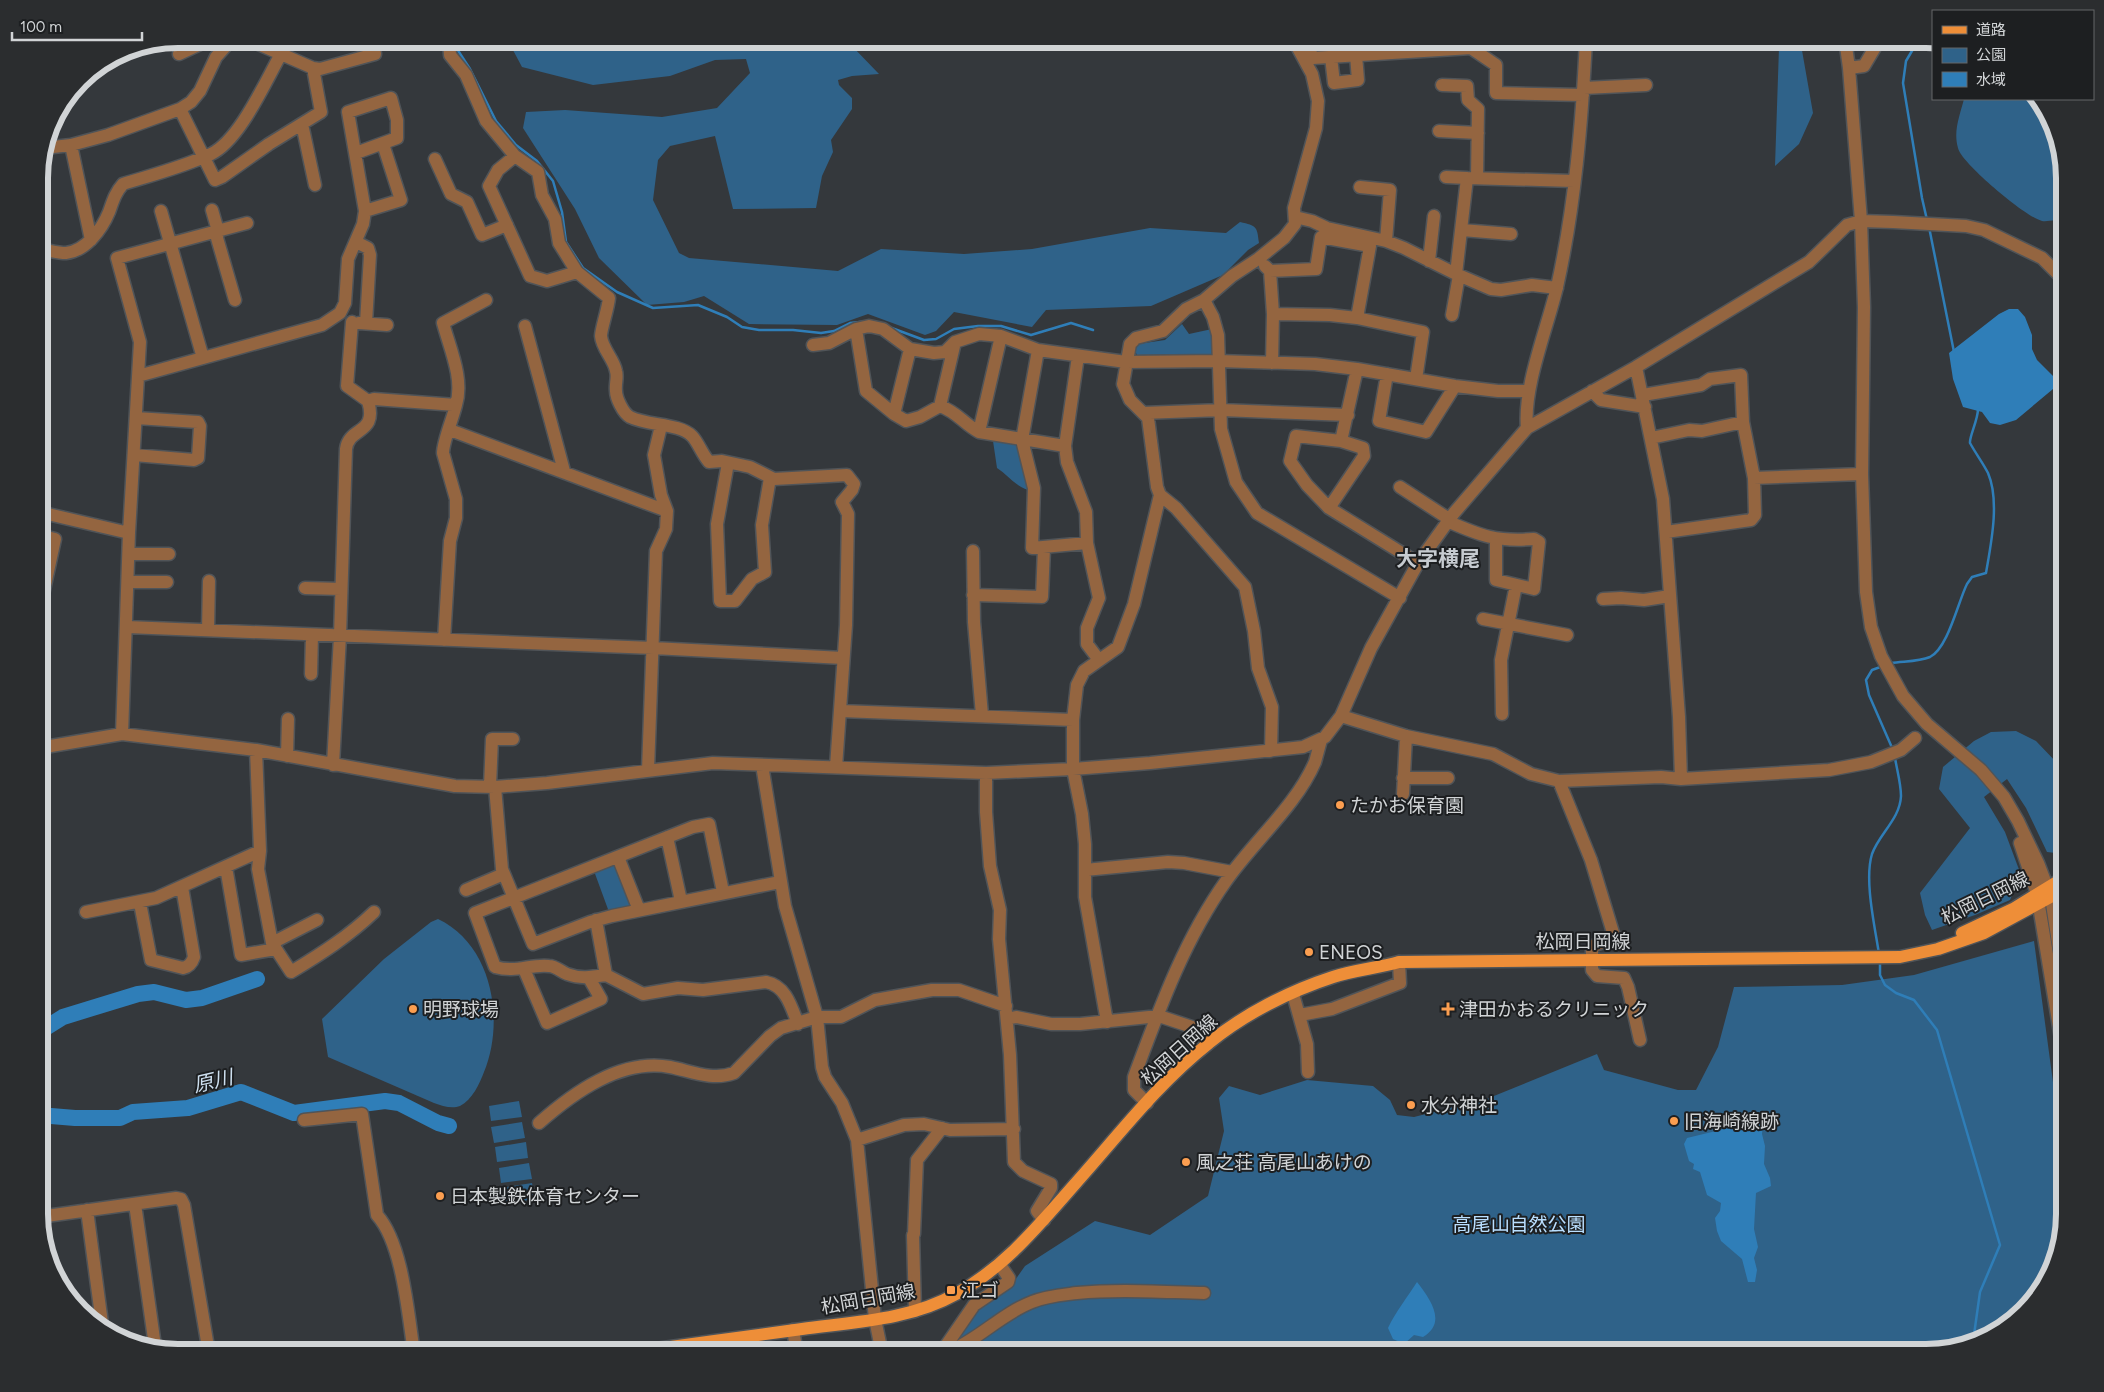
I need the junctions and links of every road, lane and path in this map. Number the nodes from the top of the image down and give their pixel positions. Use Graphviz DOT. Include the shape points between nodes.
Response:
graph roads {
  1 [pos="192,48"];
  2 [pos="268,48"];
  3 [pos="374,48"];
  4 [pos="450,48"];
  5 [pos="1298,48"];
  6 [pos="1309,48"];
  7 [pos="1334,48"];
  8 [pos="1359,48"];
  9 [pos="1386,48"];
  10 [pos="1411,48"];
  11 [pos="1438,48"];
  12 [pos="1477,48"];
  13 [pos="1585,48"];
  14 [pos="1846,48"];
  15 [pos="1875,48"];
  16 [pos="223,50"];
  17 [pos="1412,52"];
  18 [pos="179,54"];
  19 [pos="282,54"];
  20 [pos="1387,54"];
  21 [pos="1359,55"];
  22 [pos="1334,57"];
  23 [pos="312,68"];
  24 [pos="1849,68"];
  25 [pos="1646,84"];
  26 [pos="1442,85"];
  27 [pos="1583,91"];
  28 [pos="180,109"];
  29 [pos="302,124"];
  30 [pos="1439,131"];
  31 [pos="1478,133"];
  32 [pos="382,144"];
  33 [pos="71,145"];
  34 [pos="51,147"];
  35 [pos="356,153"];
  36 [pos="203,156"];
  37 [pos="515,156"];
  38 [pos="435,159"];
  39 [pos="1446,177"];
  40 [pos="1472,178"];
  41 [pos="1574,181"];
  42 [pos="315,185"];
  43 [pos="1360,187"];
  44 [pos="212,210"];
  45 [pos="161,211"];
  46 [pos="365,211"];
  47 [pos="1434,216"];
  48 [pos="1295,217"];
  49 [pos="1861,221"];
  50 [pos="246,223"];
  51 [pos="507,225"];
  52 [pos="1462,230"];
  53 [pos="218,231"];
  54 [pos="1511,234"];
  55 [pos="91,240"];
  56 [pos="1386,241"];
  57 [pos="356,242"];
  58 [pos="170,244"];
  59 [pos="48,251"];
  60 [pos="1258,259"];
  61 [pos="1429,261"];
  62 [pos="1270,271"];
  63 [pos="577,272"];
  64 [pos="2056,272"];
  65 [pos="1458,275"];
  66 [pos="1556,288"];
  67 [pos="235,300"];
  68 [pos="486,300"];
  69 [pos="1204,300"];
  70 [pos="340,313"];
  71 [pos="1273,314"];
  72 [pos="1452,315"];
  73 [pos="1357,318"];
  74 [pos="352,322"];
  75 [pos="366,323"];
  76 [pos="387,325"];
  77 [pos="525,326"];
  78 [pos="856,329"];
  79 [pos="1001,336"];
  80 [pos="955,342"];
  81 [pos="813,345"];
  82 [pos="910,349"];
  83 [pos="1038,350"];
  84 [pos="1078,356"];
  85 [pos="202,358"];
  86 [pos="1219,361"];
  87 [pos="1126,362"];
  88 [pos="1272,363"];
  89 [pos="1636,367"];
  90 [pos="1357,369"];
  91 [pos="1387,374"];
  92 [pos="138,376"];
  93 [pos="1416,379"];
  94 [pos="1455,386"];
  95 [pos="1529,391"];
  96 [pos="1592,391"];
  97 [pos="368,401"];
  98 [pos="1644,401"];
  99 [pos="456,405"];
  100 [pos="940,406"];
  101 [pos="1221,410"];
  102 [pos="1143,413"];
  103 [pos="894,414"];
  104 [pos="1348,415"];
  105 [pos="136,418"];
  106 [pos="1743,422"];
  107 [pos="661,426"];
  108 [pos="1527,428"];
  109 [pos="450,430"];
  110 [pos="979,432"];
  111 [pos="1651,438"];
  112 [pos="1022,440"];
  113 [pos="1341,441"];
  114 [pos="1065,446"];
  115 [pos="134,455"];
  116 [pos="728,463"];
  117 [pos="564,471"];
  118 [pos="1862,474"];
  119 [pos="770,478"];
  120 [pos="1754,478"];
  121 [pos="1400,487"];
  122 [pos="1160,495"];
  123 [pos="1329,508"];
  124 [pos="668,511"];
  125 [pos="48,514"];
  126 [pos="1448,520"];
  127 [pos="1666,532"];
  128 [pos="129,533"];
  129 [pos="48,538"];
  130 [pos="1496,539"];
  131 [pos="1087,543"];
  132 [pos="1044,548"];
  133 [pos="973,551"];
  134 [pos="128,554"];
  135 [pos="170,554"];
  136 [pos="1418,562"];
  137 [pos="48,572"];
  138 [pos="128,582"];
  139 [pos="168,582"];
  140 [pos="210,582"];
  141 [pos="1516,585"];
  142 [pos="305,588"];
  143 [pos="341,589"];
  144 [pos="973,595"];
  145 [pos="1670,596"];
  146 [pos="1400,598"];
  147 [pos="1603,599"];
  148 [pos="1483,619"];
  149 [pos="1509,624"];
  150 [pos="126,627"];
  151 [pos="208,630"];
  152 [pos="312,635"];
  153 [pos="1567,635"];
  154 [pos="340,636"];
  155 [pos="444,640"];
  156 [pos="653,648"];
  157 [pos="843,658"];
  158 [pos="1098,660"];
  159 [pos="310,674"];
  160 [pos="841,711"];
  161 [pos="1502,714"];
  162 [pos="982,715"];
  163 [pos="1341,716"];
  164 [pos="288,719"];
  165 [pos="1073,720"];
  166 [pos="122,734"];
  167 [pos="1406,736"];
  168 [pos="1915,738"];
  169 [pos="513,739"];
  170 [pos="1320,740"];
  171 [pos="48,746"];
  172 [pos="256,750"];
  173 [pos="1271,751"];
  174 [pos="288,756"];
  175 [pos="333,765"];
  176 [pos="762,765"];
  177 [pos="836,767"];
  178 [pos="1073,769"];
  179 [pos="648,770"];
  180 [pos="986,773"];
  181 [pos="1403,778"];
  182 [pos="1448,778"];
  183 [pos="1681,778"];
  184 [pos="1559,781"];
  185 [pos="492,786"];
  186 [pos="1403,794"];
  187 [pos="667,837"];
  188 [pos="260,851"];
  189 [pos="618,857"];
  190 [pos="226,867"];
  191 [pos="1085,870"];
  192 [pos="1232,872"];
  193 [pos="499,876"];
  194 [pos="780,882"];
  195 [pos="2056,885"];
  196 [pos="182,887"];
  197 [pos="466,890"];
  198 [pos="723,892"];
  199 [pos="2056,892"];
  200 [pos="2044,896"];
  201 [pos="514,898"];
  202 [pos="681,901"];
  203 [pos="140,903"];
  204 [pos="638,910"];
  205 [pos="86,912"];
  206 [pos="374,912"];
  207 [pos="316,918"];
  208 [pos="596,920"];
  209 [pos="274,946"];
  210 [pos="2056,949"];
  211 [pos="1592,960"];
  212 [pos="1399,962"];
  213 [pos="524,969"];
  214 [pos="606,975"];
  215 [pos="589,978"];
  216 [pos="2056,991"];
  217 [pos="1293,994"];
  218 [pos="1007,1013"];
  219 [pos="1300,1015"];
  220 [pos="1159,1016"];
  221 [pos="817,1017"];
  222 [pos="1107,1022"];
  223 [pos="798,1024"];
  224 [pos="1640,1040"];
  225 [pos="1209,1042"];
  226 [pos="1308,1072"];
  227 [pos="1147,1103"];
  228 [pos="304,1120"];
  229 [pos="539,1123"];
  230 [pos="942,1128"];
  231 [pos="1014,1129"];
  232 [pos="857,1140"];
  233 [pos="135,1204"];
  234 [pos="87,1210"];
  235 [pos="48,1216"];
  236 [pos="1044,1220"];
  237 [pos="1000,1265"];
  238 [pos="1204,1293"];
  239 [pos="915,1311"];
  240 [pos="875,1319"];
  241 [pos="103,1321"];
  242 [pos="793,1330"];
  243 [pos="154,1342"];
  244 [pos="207,1344"];
  245 [pos="412,1344"];
  246 [pos="722,1344"];
  247 [pos="795,1344"];
  248 [pos="880,1344"];
  249 [pos="947,1344"];
  250 [pos="965,1344"];
  1 -- 18 [label="street"];
  2 -- 19 [label="street"];
  3 -- 23 [label="street" via="375,54 328,68"];
  4 -- 37 [label="street" via="450,55 466,76 486,121"];
  5 -- 48 [label="street" via="1312,74 1318,101 1316,128 1294,208"];
  6 -- 22 [label="street" via="1313,58"];
  7 -- 22 [label="street"];
  8 -- 21 [label="street"];
  9 -- 20 [label="street"];
  10 -- 17 [label="street"];
  11 -- 17 [label="street"];
  12 -- 27 [label="street" via="1496,64 1496,93"];
  13 -- 27 [label="street"];
  14 -- 24 [label="street"];
  15 -- 24 [label="street" via="1864,66"];
  16 -- 28 [label="street" via="216,57 200,91"];
  17 -- 20 [label="street"];
  19 -- 23 [label="street"];
  19 -- 36 [label="street" via="237,131 212,154"];
  20 -- 21 [label="street"];
  21 -- 22 [label="street"];
  21 -- 22 [label="street" via="1358,80 1334,83"];
  23 -- 29 [label="street" via="321,112"];
  24 -- 49 [label="street"];
  25 -- 27 [label="street"];
  26 -- 31 [label="street" via="1467,86 1468,100 1478,109"];
  27 -- 41 [label="street"];
  28 -- 33 [label="street"];
  28 -- 36 [label="street"];
  29 -- 36 [label="street" via="215,180"];
  29 -- 42 [label="street"];
  30 -- 31 [label="street"];
  31 -- 40 [label="street"];
  32 -- 35 [label="street"];
  32 -- 35 [label="street" via="397,138 397,120 391,98 348,112"];
  32 -- 46 [label="street" via="401,200"];
  33 -- 34 [label="street"];
  33 -- 55 [label="street"];
  35 -- 46 [label="street"];
  36 -- 55 [label="street" via="123,184"];
  37 -- 51 [label="street" via="498,170 489,186"];
  37 -- 63 [label="street" via="538,172 542,195 555,219 559,243"];
  38 -- 51 [label="street" via="451,194 467,202 482,235"];
  39 -- 40 [label="street"];
  40 -- 41 [label="street"];
  40 -- 52 [label="street"];
  41 -- 66 [label="street"];
  43 -- 56 [label="street" via="1390,190"];
  44 -- 53 [label="street"];
  45 -- 58 [label="street"];
  46 -- 57 [label="street"];
  47 -- 61 [label="street"];
  48 -- 56 [label="street"];
  48 -- 60 [label="street" via="1295,224 1284,238"];
  49 -- 64 [label="street" via="1966,226 1984,230 2042,258"];
  49 -- 89 [label="street" via="1846,225 1809,262"];
  49 -- 118 [label="street" via="1864,307"];
  50 -- 53 [label="street"];
  51 -- 63 [label="street" via="530,276 547,281"];
  52 -- 54 [label="street"];
  52 -- 65 [label="street"];
  53 -- 58 [label="street"];
  53 -- 67 [label="street" via="217,238"];
  55 -- 59 [label="street" via="68,253"];
  56 -- 61 [label="street"];
  57 -- 70 [label="street" via="348,259 345,303"];
  57 -- 75 [label="street" via="368,248 370,255"];
  58 -- 85 [label="street"];
  58 -- 92 [label="street" via="117,258 140,342"];
  60 -- 62 [label="street"];
  60 -- 69 [label="street"];
  61 -- 65 [label="street"];
  62 -- 71 [label="street"];
  62 -- 73 [label="street" via="1316,269 1321,237 1370,246"];
  63 -- 107 [label="street" via="609,298 601,333 616,372 616,392 621,406 628,416"];
  65 -- 66 [label="street" via="1501,290 1532,285"];
  65 -- 72 [label="street"];
  66 -- 95 [label="street"];
  68 -- 99 [label="street" via="443,323 459,382"];
  69 -- 86 [label="street" via="1214,317"];
  69 -- 87 [label="street" via="1186,310 1164,331 1136,338 1130,344"];
  70 -- 74 [label="street"];
  70 -- 85 [label="street" via="322,325"];
  71 -- 73 [label="street"];
  71 -- 88 [label="street"];
  73 -- 93 [label="street" via="1423,332"];
  74 -- 75 [label="street"];
  74 -- 97 [label="street" via="347,386"];
  75 -- 76 [label="street"];
  77 -- 117 [label="street"];
  78 -- 81 [label="street" via="829,343"];
  78 -- 82 [label="street" via="869,326 883,329"];
  78 -- 103 [label="street" via="866,391"];
  79 -- 80 [label="street" via="979,334"];
  79 -- 83 [label="street"];
  79 -- 110 [label="street"];
  80 -- 82 [label="street" via="944,352"];
  80 -- 100 [label="street"];
  82 -- 103 [label="street"];
  83 -- 84 [label="street"];
  83 -- 112 [label="street"];
  84 -- 87 [label="street"];
  84 -- 114 [label="street"];
  85 -- 92 [label="street"];
  86 -- 87 [label="street"];
  86 -- 88 [label="street"];
  86 -- 101 [label="street"];
  87 -- 102 [label="street" via="1124,384 1130,400"];
  88 -- 90 [label="street"];
  89 -- 96 [label="street"];
  89 -- 98 [label="street"];
  90 -- 91 [label="street"];
  90 -- 104 [label="street"];
  91 -- 93 [label="street"];
  91 -- 94 [label="street" via="1379,421 1426,432"];
  92 -- 105 [label="street"];
  93 -- 94 [label="street"];
  94 -- 95 [label="street"];
  95 -- 108 [label="street" via="1525,412"];
  96 -- 98 [label="street" via="1601,400"];
  96 -- 108 [label="street"];
  97 -- 99 [label="street"];
  97 -- 143 [label="street" via="369,422 347,442"];
  98 -- 106 [label="street" via="1701,385 1710,379 1741,375"];
  98 -- 111 [label="street"];
  99 -- 109 [label="street"];
  100 -- 103 [label="street" via="906,421"];
  100 -- 110 [label="street" via="954,411"];
  101 -- 102 [label="street"];
  101 -- 104 [label="street"];
  101 -- 146 [label="street" via="1222,429 1236,482 1257,513"];
  102 -- 122 [label="street" via="1148,418"];
  104 -- 113 [label="street"];
  105 -- 115 [label="street"];
  105 -- 115 [label="street" via="198,422 200,426 198,458 194,460"];
  106 -- 111 [label="street" via="1702,432 1689,430"];
  106 -- 120 [label="street"];
  107 -- 116 [label="street" via="692,435 709,462"];
  107 -- 124 [label="street" via="654,455 661,495"];
  108 -- 126 [label="street"];
  109 -- 117 [label="street"];
  109 -- 155 [label="street" via="443,453 456,499 456,518 450,542"];
  110 -- 112 [label="street"];
  111 -- 127 [label="street"];
  112 -- 114 [label="street"];
  112 -- 132 [label="street" via="1034,488 1032,548"];
  113 -- 123 [label="street" via="1363,448 1364,456"];
  113 -- 123 [label="street" via="1296,436 1290,461"];
  114 -- 131 [label="street" via="1067,462 1086,512"];
  115 -- 128 [label="street"];
  116 -- 119 [label="street" via="750,467"];
  116 -- 119 [label="street" via="717,524 720,601 735,601 752,579 765,572 762,525"];
  117 -- 124 [label="street"];
  118 -- 120 [label="street"];
  118 -- 200 [label="street" via="1869,614 1881,656 1895,685 1927,724 1981,770 1994,790"];
  119 -- 157 [label="street" via="847,475 854,484 842,502 848,514"];
  120 -- 127 [label="street" via="1755,515 1751,520"];
  121 -- 126 [label="street"];
  122 -- 158 [label="street" via="1134,604 1118,647"];
  122 -- 173 [label="street" via="1176,508 1245,587 1258,668 1272,707"];
  123 -- 136 [label="street"];
  124 -- 156 [label="street" via="666,529 656,551"];
  125 -- 128 [label="street"];
  126 -- 130 [label="street"];
  126 -- 136 [label="street"];
  127 -- 145 [label="street"];
  128 -- 134 [label="street"];
  129 -- 137 [label="street" via="55,539"];
  130 -- 141 [label="street" via="1496,580"];
  130 -- 141 [label="street" via="1534,539 1539,542 1534,589"];
  131 -- 132 [label="street"];
  131 -- 158 [label="street" via="1099,598 1087,628 1087,644"];
  132 -- 144 [label="street" via="1042,596"];
  133 -- 144 [label="street"];
  134 -- 135 [label="street"];
  134 -- 138 [label="street"];
  136 -- 146 [label="street"];
  138 -- 139 [label="street"];
  138 -- 150 [label="street"];
  140 -- 151 [label="street"];
  141 -- 149 [label="street"];
  142 -- 143 [label="street"];
  143 -- 154 [label="street"];
  144 -- 162 [label="street"];
  145 -- 147 [label="street" via="1644,600"];
  145 -- 183 [label="street"];
  146 -- 163 [label="street" via="1371,648"];
  148 -- 149 [label="street"];
  149 -- 153 [label="street"];
  149 -- 161 [label="street" via="1501,660"];
  150 -- 151 [label="street"];
  150 -- 166 [label="street"];
  151 -- 152 [label="street"];
  152 -- 154 [label="street"];
  152 -- 159 [label="street"];
  154 -- 155 [label="street"];
  154 -- 175 [label="street"];
  155 -- 156 [label="street"];
  156 -- 157 [label="street"];
  156 -- 179 [label="street"];
  157 -- 160 [label="street"];
  158 -- 165 [label="street" via="1084,671 1077,684"];
  160 -- 162 [label="street"];
  160 -- 177 [label="street"];
  162 -- 165 [label="street"];
  163 -- 167 [label="street"];
  163 -- 170 [label="street"];
  164 -- 174 [label="street"];
  165 -- 178 [label="street"];
  166 -- 171 [label="street"];
  166 -- 172 [label="street"];
  167 -- 181 [label="street"];
  167 -- 184 [label="street" via="1493,754 1531,774"];
  168 -- 183 [label="street" via="1901,750 1871,762 1828,770"];
  169 -- 185 [label="street" via="492,739"];
  170 -- 173 [label="street" via="1303,747"];
  170 -- 192 [label="street" via="1315,762 1303,783"];
  172 -- 174 [label="street"];
  172 -- 188 [label="street"];
  173 -- 178 [label="street"];
  174 -- 175 [label="street"];
  175 -- 185 [label="street" via="454,786"];
  176 -- 177 [label="street"];
  176 -- 179 [label="street" via="713,763"];
  176 -- 194 [label="street"];
  177 -- 180 [label="street"];
  178 -- 180 [label="street"];
  178 -- 191 [label="street" via="1086,844"];
  179 -- 185 [label="street" via="547,783"];
  180 -- 218 [label="street" via="990,866 1000,910 999,939"];
  181 -- 182 [label="street"];
  181 -- 186 [label="street"];
  183 -- 184 [label="street"];
  184 -- 211 [label="street" via="1591,860 1614,936 1595,945"];
  185 -- 201 [label="street" via="502,869"];
  187 -- 189 [label="street"];
  187 -- 198 [label="street" via="709,824"];
  187 -- 202 [label="street"];
  188 -- 190 [label="street"];
  188 -- 209 [label="street" via="258,869"];
  189 -- 201 [label="street"];
  189 -- 204 [label="street"];
  190 -- 196 [label="street"];
  190 -- 209 [label="street" via="241,955"];
  191 -- 192 [label="street" via="1168,862"];
  191 -- 222 [label="street" via="1089,927"];
  192 -- 220 [label="street" via="1182,955"];
  193 -- 197 [label="street"];
  194 -- 198 [label="street"];
  194 -- 221 [label="street"];
  195 -- 200 [label="main road, 松岡日岡線"];
  196 -- 203 [label="street"];
  196 -- 203 [label="street" via="194,957 187,967 152,960"];
  198 -- 202 [label="street"];
  199 -- 200 [label="main road, 松岡日岡線"];
  200 -- 210 [label="street"];
  200 -- 211 [label="main road, 松岡日岡線" via="1962,937 1900,950 1890,956"];
  200 -- 216 [label="street"];
  201 -- 208 [label="street" via="533,944"];
  201 -- 213 [label="street" via="475,913 495,967"];
  202 -- 204 [label="street"];
  203 -- 205 [label="street"];
  204 -- 208 [label="street"];
  206 -- 209 [label="street" via="322,954 291,972"];
  207 -- 209 [label="street"];
  208 -- 214 [label="street"];
  211 -- 212 [label="main road, 松岡日岡線"];
  211 -- 224 [label="street" via="1592,970 1597,976 1624,978"];
  212 -- 217 [label="main road, 松岡日岡線" via="1334,977"];
  212 -- 219 [label="street" via="1400,984 1332,1009"];
  213 -- 215 [label="street" via="549,966 566,974"];
  213 -- 215 [label="street" via="547,1024 601,999"];
  214 -- 215 [label="street"];
  214 -- 223 [label="street" via="643,994 678,988 703,990 751,982 776,984"];
  217 -- 219 [label="street"];
  217 -- 225 [label="main road, 松岡日岡線" via="1242,1020"];
  218 -- 221 [label="street" via="959,990 932,990 875,1000 841,1017"];
  218 -- 222 [label="street" via="1052,1024"];
  218 -- 231 [label="street"];
  219 -- 226 [label="street" via="1307,1044"];
  220 -- 222 [label="street"];
  220 -- 225 [label="street" via="1192,1027"];
  220 -- 227 [label="street" via="1134,1081 1134,1090"];
  221 -- 223 [label="street"];
  221 -- 232 [label="street" via="825,1077 842,1103"];
  223 -- 229 [label="street" via="776,1031 734,1073 694,1075 669,1067 648,1066 617,1072 577,1093"];
  225 -- 227 [label="main road, 松岡日岡線"];
  227 -- 236 [label="main road, 松岡日岡線"];
  228 -- 245 [label="street" via="362,1114 377,1215 384,1223 400,1269"];
  230 -- 231 [label="street"];
  230 -- 232 [label="street" via="924,1124 904,1126"];
  230 -- 239 [label="street" via="917,1160 913,1235"];
  231 -- 236 [label="street" via="1014,1162 1023,1171 1051,1184 1052,1188 1037,1211"];
  232 -- 240 [label="street"];
  233 -- 234 [label="street"];
  233 -- 243 [label="street"];
  233 -- 244 [label="street" via="176,1198 184,1205"];
  234 -- 235 [label="street"];
  234 -- 241 [label="street"];
  236 -- 237 [label="main road, 松岡日岡線"];
  237 -- 239 [label="main road, 松岡日岡線" via="955,1295"];
  237 -- 249 [label="street" via="1009,1278 1008,1282 974,1305"];
  238 -- 250 [label="street" via="1112,1291 1043,1298 1030,1302"];
  239 -- 240 [label="main road, 松岡日岡線"];
  240 -- 242 [label="main road, 松岡日岡線"];
  240 -- 248 [label="street"];
  242 -- 246 [label="main road, 松岡日岡線"];
  242 -- 247 [label="street"];
}
